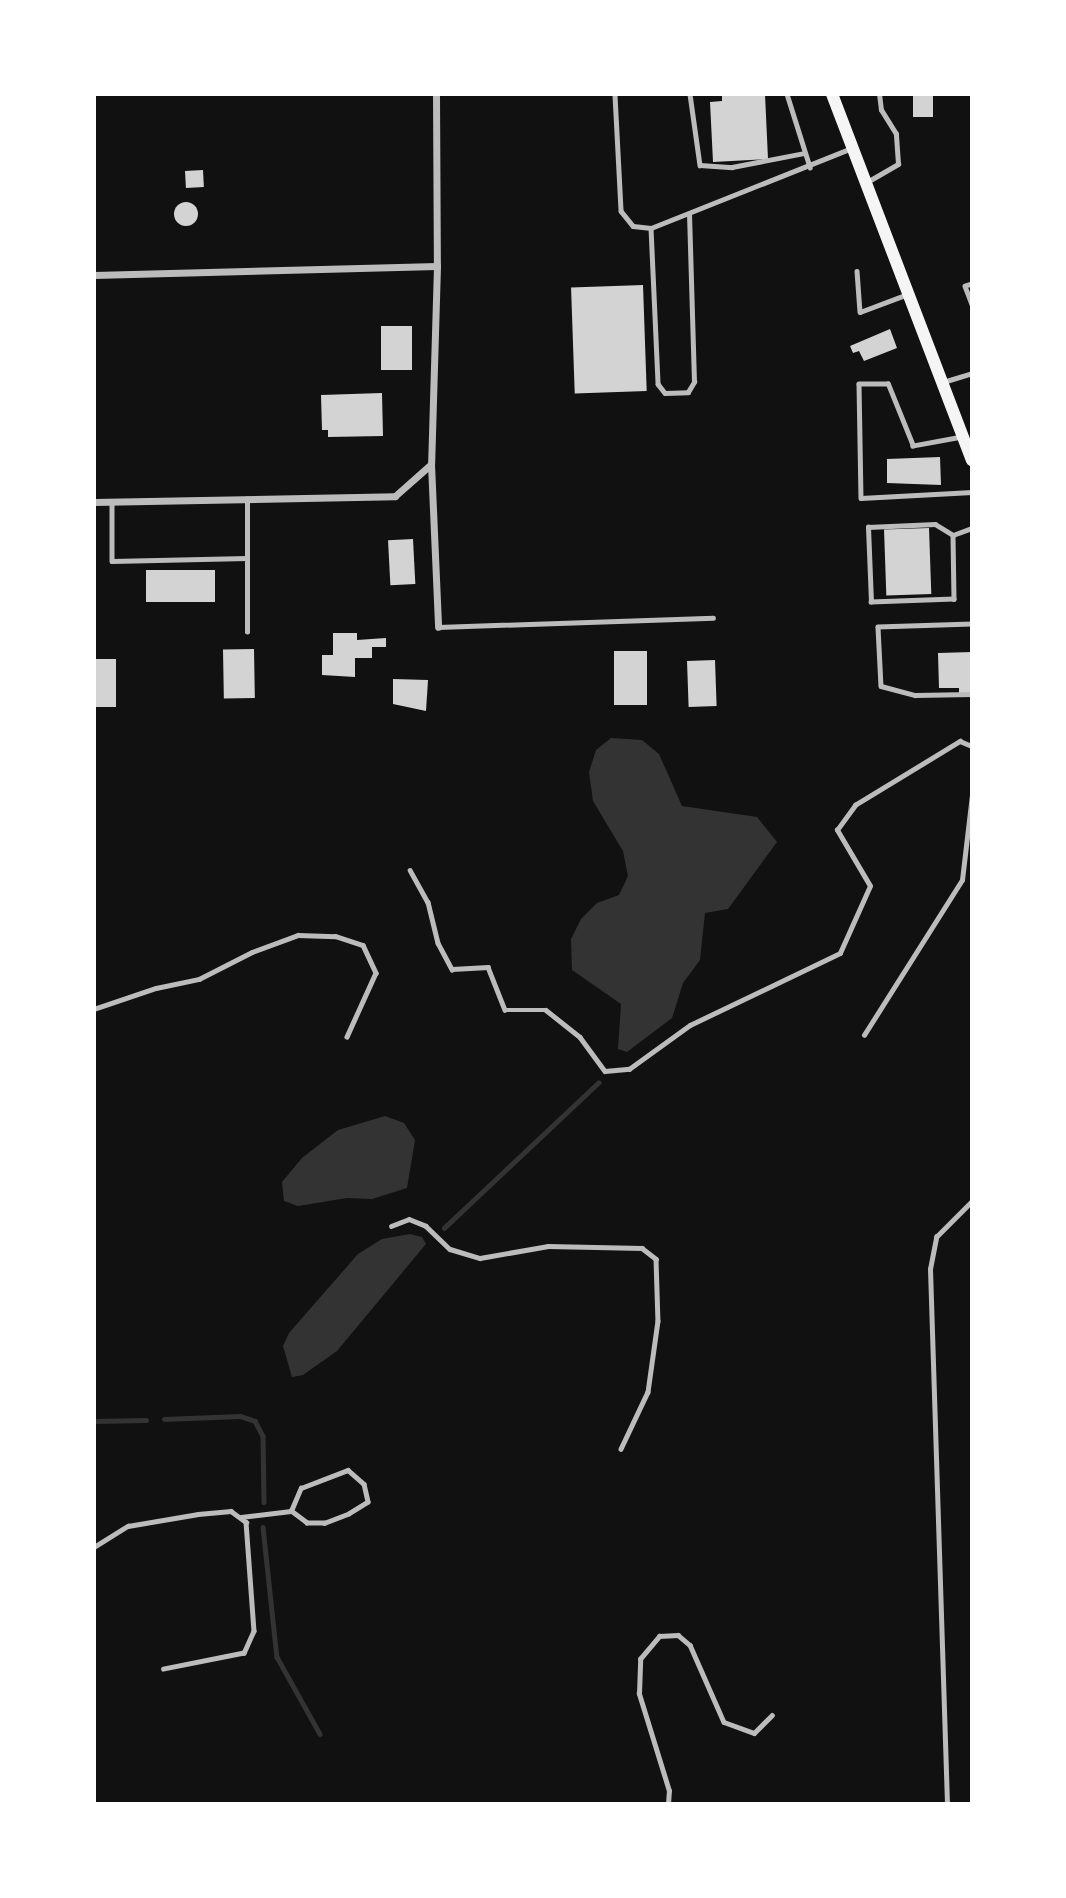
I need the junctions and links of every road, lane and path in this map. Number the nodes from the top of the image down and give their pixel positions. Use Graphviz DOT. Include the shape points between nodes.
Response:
graph roads {
  1 [pos="436,94"];
  2 [pos="690,94"];
  3 [pos="787,94"];
  4 [pos="831,94"];
  5 [pos="879,94"];
  6 [pos="615,95"];
  7 [pos="853,147"];
  8 [pos="804,153"];
  9 [pos="810,167"];
  10 [pos="866,183"];
  11 [pos="689,214"];
  12 [pos="651,228"];
  13 [pos="437,266"];
  14 [pos="857,271"];
  15 [pos="94,275"];
  16 [pos="971,284"];
  17 [pos="908,293"];
  18 [pos="971,304"];
  19 [pos="971,373"];
  20 [pos="942,382"];
  21 [pos="962,436"];
  22 [pos="971,460"];
  23 [pos="431,464"];
  24 [pos="971,492"];
  25 [pos="247,499"];
  26 [pos="94,502"];
  27 [pos="112,502"];
  28 [pos="971,528"];
  29 [pos="953,535"];
  30 [pos="247,558"];
  31 [pos="713,618"];
  32 [pos="971,624"];
  33 [pos="438,626"];
  34 [pos="247,632"];
  35 [pos="971,694"];
  36 [pos="971,746"];
  37 [pos="971,795"];
  38 [pos="410,870"];
  39 [pos="94,1009"];
  40 [pos="864,1035"];
  41 [pos="347,1037"];
  42 [pos="971,1201"];
  43 [pos="391,1226"];
  44 [pos="621,1449"];
  45 [pos="291,1511"];
  46 [pos="240,1517"];
  47 [pos="94,1547"];
  48 [pos="164,1669"];
  49 [pos="772,1715"];
  50 [pos="668,1804"];
  51 [pos="947,1804"];
  1 -- 13 [label="street"];
  2 -- 8 [label="lane" via="699,165 732,167"];
  3 -- 8 [label="lane"];
  4 -- 7 [label="main road"];
  5 -- 10 [label="lane" via="881,110 896,134 898,164"];
  6 -- 12 [label="lane" via="621,211 633,226"];
  7 -- 9 [label="lane"];
  7 -- 10 [label="main road"];
  8 -- 9 [label="lane"];
  9 -- 11 [label="lane"];
  10 -- 17 [label="main road"];
  11 -- 12 [label="lane"];
  11 -- 12 [label="lane" via="694,382 688,392 665,393 658,384"];
  13 -- 15 [label="street"];
  13 -- 23 [label="street"];
  14 -- 17 [label="lane" via="860,312"];
  16 -- 18 [label="lane" via="965,286"];
  17 -- 20 [label="main road"];
  19 -- 20 [label="lane"];
  20 -- 21 [label="main road"];
  21 -- 22 [label="main road"];
  21 -- 24 [label="lane" via="913,446 888,384 859,384 861,498"];
  23 -- 25 [label="street" via="395,496"];
  23 -- 33 [label="street"];
  25 -- 27 [label="street"];
  25 -- 30 [label="lane"];
  26 -- 27 [label="street"];
  27 -- 30 [label="lane" via="112,561"];
  28 -- 29 [label="lane"];
  29 -- 29 [label="lane" via="935,524 868,527 871,602 954,599"];
  30 -- 34 [label="lane"];
  31 -- 33 [label="lane"];
  32 -- 35 [label="lane" via="878,627 881,686 915,695"];
  36 -- 38 [label="lane" via="960,741 855,805 838,830 870,886 840,953 690,1026 629,1069 605,1070 580,1037 547,1010 505,1010 488,967 452,969 438,943 428,902"];
  37 -- 40 [label="lane" via="962,880"];
  39 -- 41 [label="lane" via="199,979 252,952 298,936 334,936 363,945 376,973"];
  42 -- 51 [label="lane" via="936,1237 930,1269"];
  43 -- 44 [label="lane" via="409,1219 426,1226 450,1249 480,1258 548,1246 642,1248 656,1259 658,1321 649,1392"];
  45 -- 45 [label="lane" via="301,1488 310,1484 348,1470 364,1483 368,1502 349,1514 325,1523 307,1523"];
  45 -- 46 [label="lane"];
  46 -- 47 [label="lane" via="231,1511 128,1526"];
  46 -- 48 [label="lane" via="246,1522 254,1631 244,1653"];
  49 -- 50 [label="lane" via="754,1733 724,1722 690,1645 678,1635 659,1636 640,1659 639,1693 669,1791"];
}
